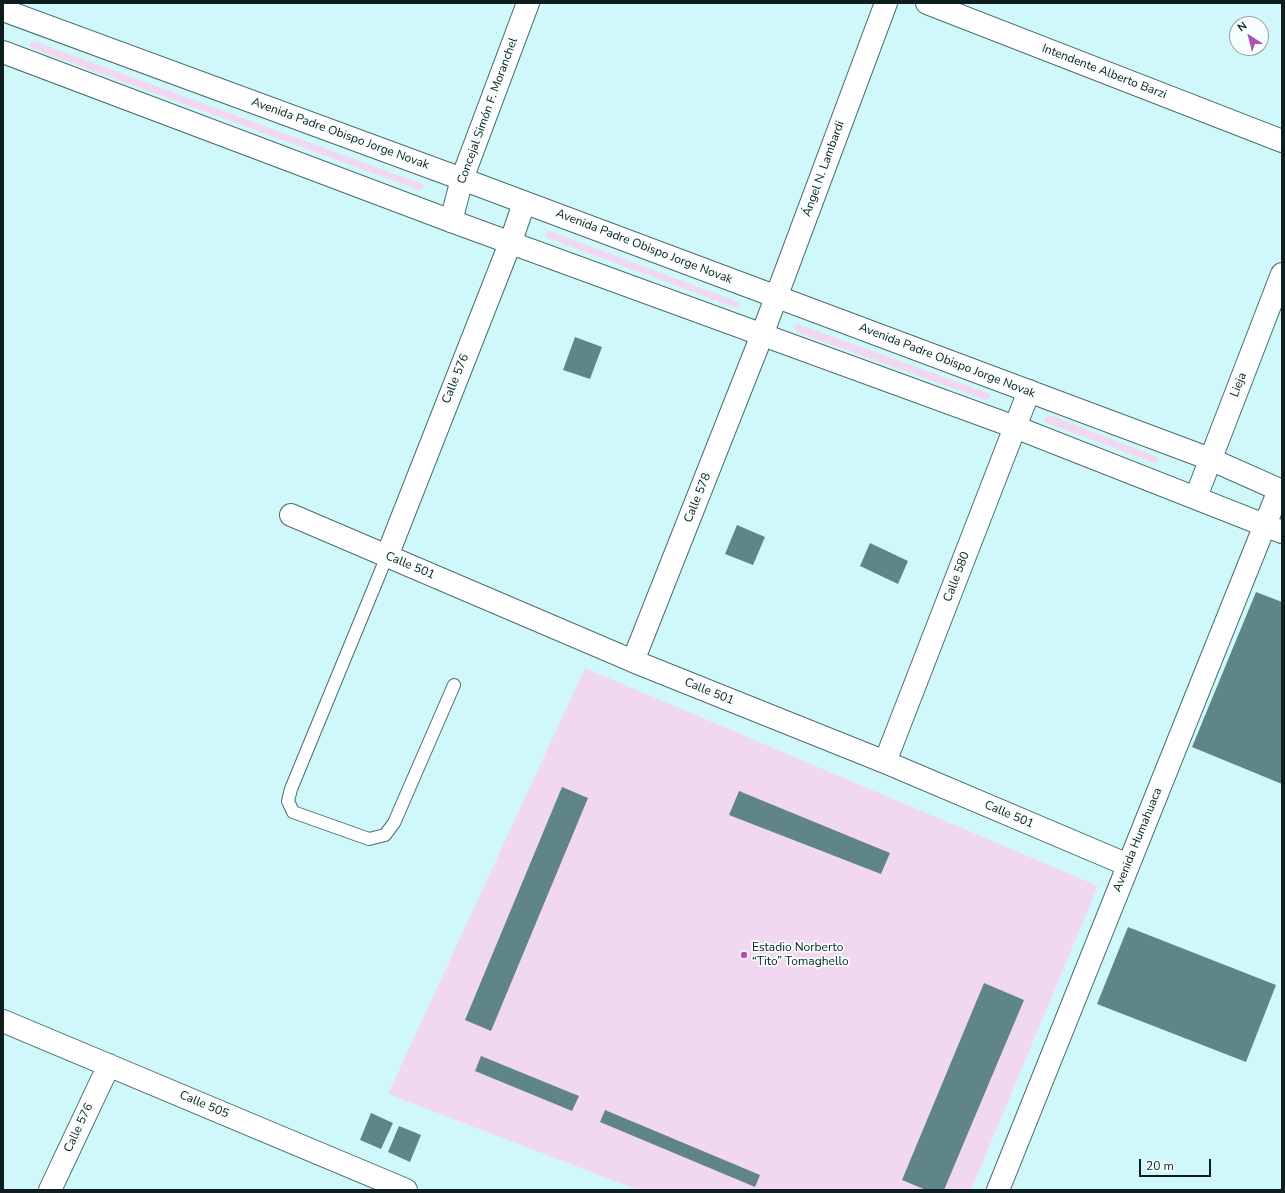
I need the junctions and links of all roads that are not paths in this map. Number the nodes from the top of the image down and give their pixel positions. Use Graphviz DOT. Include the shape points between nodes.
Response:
graph roads {
  1 [pos="528,3"];
  2 [pos="886,3"];
  3 [pos="927,3"];
  4 [pos="5,9"];
  5 [pos="3,52"];
  6 [pos="1282,141"];
  7 [pos="462,179"];
  8 [pos="524,203"];
  9 [pos="451,221"];
  10 [pos="511,241"];
  11 [pos="1282,274"];
  12 [pos="776,297"];
  13 [pos="762,335"];
  14 [pos="1029,392"];
  15 [pos="1016,427"];
  16 [pos="1210,459"];
  17 [pos="1280,491"];
  18 [pos="1196,497"];
  19 [pos="291,515"];
  20 [pos="1274,528"];
  21 [pos="387,556"];
  22 [pos="633,661"];
  23 [pos="454,685"];
  24 [pos="885,762"];
  25 [pos="1128,865"];
  26 [pos="3,1021"];
  27 [pos="109,1065"];
  28 [pos="363,1182"];
  29 [pos="50,1190"];
  30 [pos="406,1190"];
  31 [pos="998,1190"];
  1 -- 7 [label="street, Concejal Simón F. Moranchel"];
  2 -- 12 [label="street, Ángel N. Lambardi"];
  3 -- 6 [label="street, Intendente Alberto Barzi"];
  4 -- 7 [label="street, Avenida Padre Obispo Jorge Novak"];
  5 -- 9 [label="street"];
  7 -- 8 [label="street, Avenida Padre Obispo Jorge Novak"];
  7 -- 9 [label="street, Concejal Simón F. Moranchel"];
  8 -- 10 [label="street, Calle 576"];
  8 -- 12 [label="street, Avenida Padre Obispo Jorge Novak"];
  9 -- 10 [label="street"];
  10 -- 13 [label="street"];
  10 -- 21 [label="street, Calle 576"];
  11 -- 16 [label="street, Lieja"];
  12 -- 13 [label="street, Ángel N. Lambardi"];
  12 -- 14 [label="street, Avenida Padre Obispo Jorge Novak"];
  13 -- 15 [label="street"];
  13 -- 22 [label="street, Calle 578"];
  14 -- 15 [label="street, Calle 580"];
  14 -- 16 [label="street, Avenida Padre Obispo Jorge Novak"];
  15 -- 18 [label="street"];
  15 -- 24 [label="street, Calle 580"];
  16 -- 17 [label="street, Avenida Padre Obispo Jorge Novak"];
  16 -- 18 [label="street, Lieja"];
  17 -- 20 [label="street, Avenida Humahuaca"];
  18 -- 20 [label="street"];
  19 -- 21 [label="street, Calle 501"];
  20 -- 25 [label="street, Avenida Humahuaca"];
  21 -- 22 [label="street, Calle 501"];
  21 -- 23 [label="lane" via="291,789 288,801 293,812 369,839 385,835 394,823"];
  22 -- 24 [label="street, Calle 501"];
  24 -- 25 [label="street, Calle 501"];
  25 -- 31 [label="street, Avenida Humahuaca"];
  26 -- 27 [label="street, Calle 505"];
  27 -- 28 [label="street, Calle 505"];
  27 -- 29 [label="street, Calle 576"];
  28 -- 30 [label="street, Calle 505"];
}
